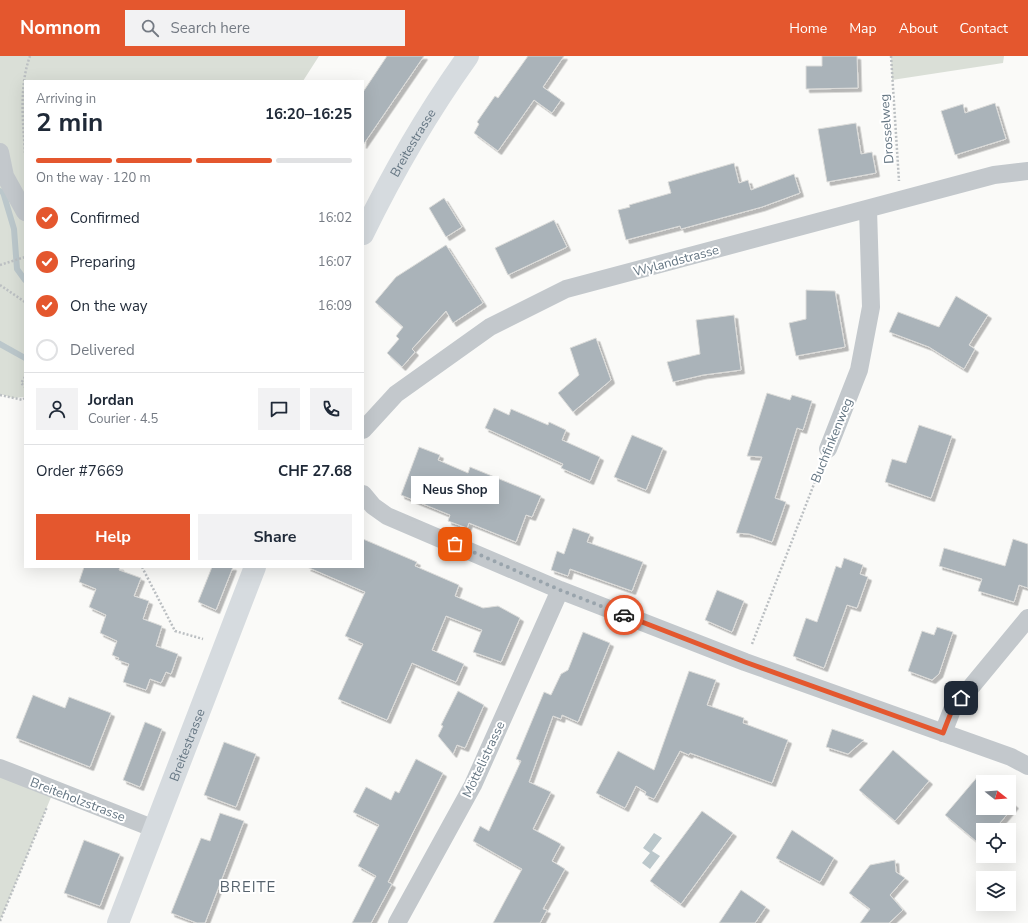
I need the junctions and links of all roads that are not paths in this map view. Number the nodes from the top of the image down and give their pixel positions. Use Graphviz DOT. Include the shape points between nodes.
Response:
graph roads {
  1 [pos="468,56"];
  2 [pos="0,152"];
  3 [pos="1028,171"];
  4 [pos="868,209"];
  5 [pos="24,210"];
  6 [pos="364,232"];
  7 [pos="364,429"];
  8 [pos="828,449"];
  9 [pos="364,495"];
  10 [pos="255,568"];
  11 [pos="560,590"];
  12 [pos="1028,618"];
  13 [pos="943,733"];
  14 [pos="1028,766"];
  15 [pos="0,768"];
  16 [pos="155,829"];
  17 [pos="118,923"];
  18 [pos="397,923"];
  1 -- 6 [label="main road, Breitestrasse" via="408,149"];
  2 -- 5 [label="street" via="5,176"];
  3 -- 4 [label="street, Wylandstrasse" via="994,175"];
  4 -- 7 [label="street, Wylandstrasse" via="566,289 490,326 396,394"];
  4 -- 8 [label="street, Buchfinkenweg" via="872,307 860,370"];
  9 -- 11 [label="street" via="387,516"];
  10 -- 16 [label="main road, Breitestrasse"];
  11 -- 13 [label="street" via="745,662"];
  11 -- 18 [label="street, Möttelistrasse" via="473,785"];
  12 -- 13 [label="street" via="952,710"];
  13 -- 14 [label="street" via="1011,757"];
  15 -- 16 [label="street, Breiteholzstrasse"];
  16 -- 17 [label="main road, Breitestrasse"];
}
